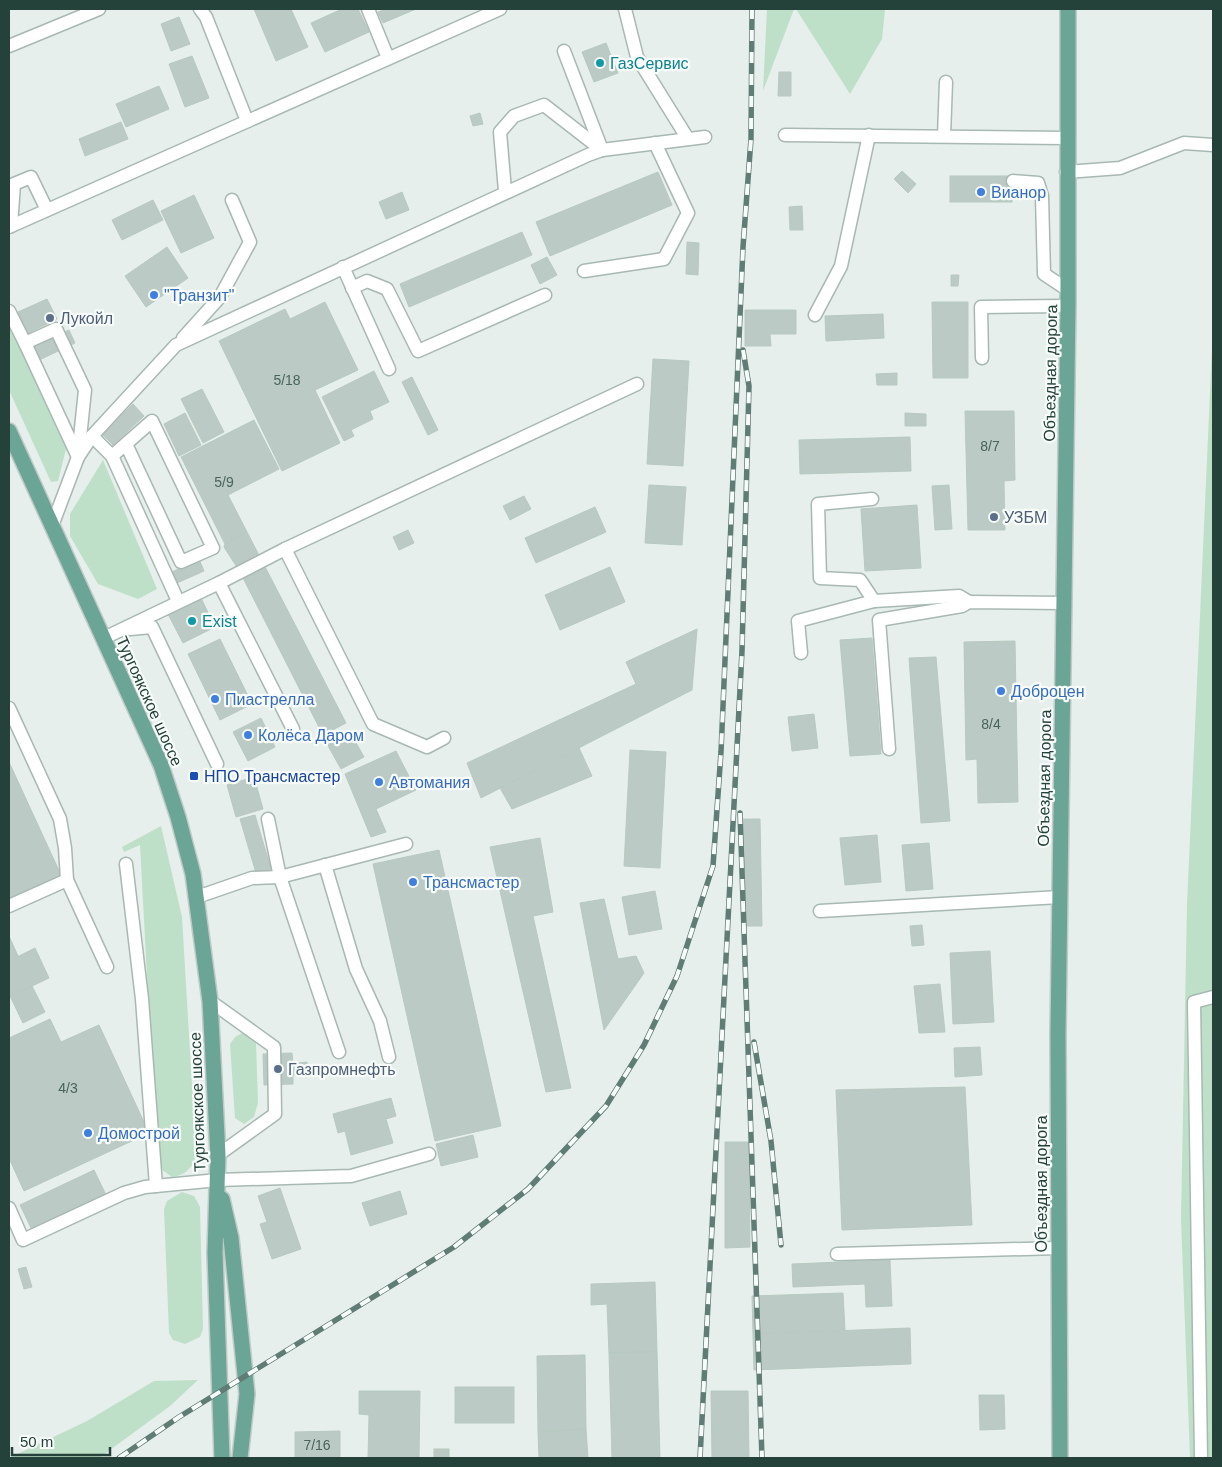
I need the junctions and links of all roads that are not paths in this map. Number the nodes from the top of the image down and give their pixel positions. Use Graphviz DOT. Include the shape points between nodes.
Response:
graph roads {
  1 [pos="99,9"];
  2 [pos="200,9"];
  3 [pos="368,9"];
  4 [pos="500,9"];
  5 [pos="625,9"];
  6 [pos="1068,9"];
  7 [pos="9,46"];
  8 [pos="564,51"];
  9 [pos="388,58"];
  10 [pos="946,82"];
  11 [pos="247,121"];
  12 [pos="784,135"];
  13 [pos="868,135"];
  14 [pos="944,136"];
  15 [pos="705,137"];
  16 [pos="1066,138"];
  17 [pos="688,139"];
  18 [pos="655,143"];
  19 [pos="1213,145"];
  20 [pos="602,150"];
  21 [pos="1066,172"];
  22 [pos="1012,181"];
  23 [pos="505,191"];
  24 [pos="232,200"];
  25 [pos="47,210"];
  26 [pos="10,227"];
  27 [pos="343,267"];
  28 [pos="584,271"];
  29 [pos="352,288"];
  30 [pos="1068,290"];
  31 [pos="545,295"];
  32 [pos="1068,306"];
  33 [pos="9,311"];
  34 [pos="815,315"];
  35 [pos="25,343"];
  36 [pos="176,345"];
  37 [pos="982,358"];
  38 [pos="389,369"];
  39 [pos="637,384"];
  40 [pos="9,431"];
  41 [pos="92,436"];
  42 [pos="126,444"];
  43 [pos="112,456"];
  44 [pos="78,457"];
  45 [pos="872,500"];
  46 [pos="52,526"];
  47 [pos="285,548"];
  48 [pos="220,583"];
  49 [pos="874,601"];
  50 [pos="178,602"];
  51 [pos="969,602"];
  52 [pos="1064,603"];
  53 [pos="122,629"];
  54 [pos="104,638"];
  55 [pos="801,653"];
  56 [pos="9,708"];
  57 [pos="294,729"];
  58 [pos="444,738"];
  59 [pos="889,749"];
  60 [pos="217,764"];
  61 [pos="268,819"];
  62 [pos="406,844"];
  63 [pos="126,864"];
  64 [pos="325,865"];
  65 [pos="280,877"];
  66 [pos="67,880"];
  67 [pos="197,896"];
  68 [pos="1060,897"];
  69 [pos="9,906"];
  70 [pos="820,911"];
  71 [pos="107,967"];
  72 [pos="1213,997"];
  73 [pos="210,1001"];
  74 [pos="339,1052"];
  75 [pos="389,1057"];
  76 [pos="218,1154"];
  77 [pos="429,1154"];
  78 [pos="218,1180"];
  79 [pos="156,1186"];
  80 [pos="9,1208"];
  81 [pos="1059,1248"];
  82 [pos="837,1254"];
  83 [pos="222,1458"];
  84 [pos="240,1458"];
  85 [pos="1060,1458"];
  86 [pos="1201,1458"];
  1 -- 7 [label="lane"];
  2 -- 11 [label="lane"];
  3 -- 9 [label="lane"];
  4 -- 9 [label="lane"];
  5 -- 17 [label="lane" via="637,57"];
  6 -- 16 [label="main road, Объездная дорога"];
  8 -- 20 [label="lane"];
  9 -- 11 [label="lane"];
  10 -- 14 [label="lane"];
  11 -- 25 [label="lane"];
  12 -- 13 [label="lane"];
  13 -- 14 [label="lane"];
  13 -- 34 [label="lane" via="840,266"];
  14 -- 16 [label="lane"];
  15 -- 17 [label="lane"];
  16 -- 21 [label="main road, Объездная дорога"];
  17 -- 18 [label="lane"];
  18 -- 20 [label="lane"];
  18 -- 28 [label="lane" via="688,213 664,259"];
  19 -- 21 [label="lane" via="1184,143 1120,168"];
  20 -- 23 [label="lane"];
  20 -- 23 [label="lane" via="544,105 514,116 500,132"];
  21 -- 30 [label="main road, Объездная дорога"];
  22 -- 30 [label="lane" via="1038,183 1042,196 1044,274"];
  23 -- 27 [label="lane"];
  24 -- 36 [label="lane" via="250,242 220,297"];
  25 -- 26 [label="lane"];
  25 -- 26 [label="lane" via="30,177 14,184"];
  27 -- 29 [label="lane"];
  27 -- 36 [label="lane"];
  29 -- 31 [label="lane" via="367,281 387,289 418,351"];
  29 -- 38 [label="lane"];
  30 -- 32 [label="main road, Объездная дорога"];
  32 -- 37 [label="lane" via="981,307"];
  32 -- 52 [label="main road, Объездная дорога"];
  33 -- 35 [label="lane"];
  35 -- 44 [label="lane"];
  35 -- 44 [label="lane" via="56,329 85,390"];
  36 -- 41 [label="lane"];
  39 -- 47 [label="lane"];
  40 -- 46 [label="main road, Тургоякское шоссе"];
  41 -- 43 [label="lane"];
  41 -- 44 [label="lane"];
  42 -- 42 [label="lane" via="152,421 213,548 181,562"];
  42 -- 43 [label="lane"];
  43 -- 50 [label="lane"];
  44 -- 46 [label="lane"];
  45 -- 49 [label="lane" via="818,504 818,513 820,578 860,580"];
  46 -- 54 [label="main road, Тургоякское шоссе"];
  47 -- 48 [label="lane"];
  47 -- 58 [label="lane" via="373,724 427,747"];
  48 -- 50 [label="lane"];
  48 -- 57 [label="lane"];
  49 -- 51 [label="lane" via="959,596"];
  49 -- 55 [label="lane" via="798,621"];
  50 -- 53 [label="lane"];
  51 -- 52 [label="lane"];
  51 -- 59 [label="lane" via="962,606 878,620"];
  52 -- 68 [label="main road, Объездная дорога"];
  53 -- 54 [label="lane"];
  53 -- 60 [label="lane" via="152,627"];
  54 -- 67 [label="main road, Тургоякское шоссе" via="161,765 178,817"];
  56 -- 66 [label="lane" via="60,819 66,848"];
  61 -- 65 [label="lane"];
  62 -- 64 [label="lane"];
  63 -- 79 [label="lane" via="142,999"];
  64 -- 65 [label="lane"];
  64 -- 75 [label="lane" via="356,969 380,1020"];
  65 -- 67 [label="lane" via="252,878"];
  65 -- 74 [label="lane"];
  66 -- 69 [label="lane"];
  66 -- 71 [label="lane"];
  67 -- 73 [label="main road, Тургоякское шоссе"];
  68 -- 70 [label="lane"];
  68 -- 81 [label="main road, Объездная дорога"];
  72 -- 86 [label="lane" via="1194,1002"];
  73 -- 76 [label="main road, Тургоякское шоссе"];
  73 -- 76 [label="lane" via="274,1047 275,1114"];
  76 -- 78 [label="main road, Тургоякское шоссе"];
  77 -- 78 [label="lane" via="351,1176"];
  78 -- 79 [label="lane"];
  78 -- 83 [label="main road, Тургоякское шоссе" via="215,1253"];
  78 -- 84 [label="main road, Тургоякское шоссе" via="232,1238 247,1394"];
  79 -- 80 [label="lane" via="124,1194 24,1240"];
  81 -- 82 [label="lane"];
  81 -- 85 [label="main road, Объездная дорога"];
}
